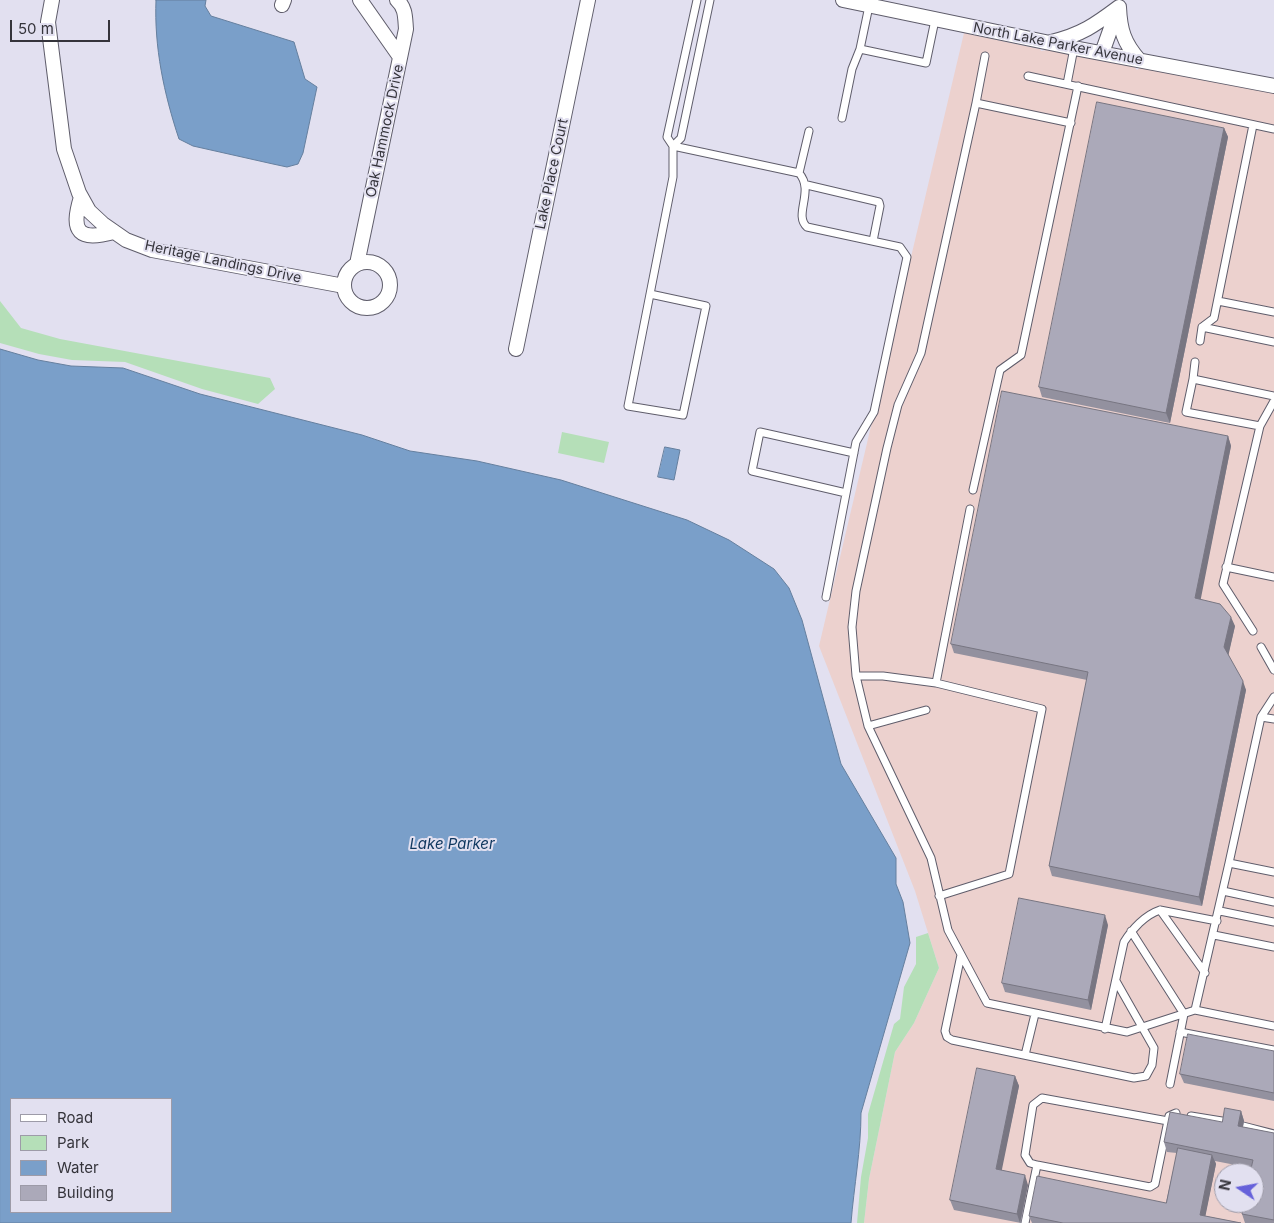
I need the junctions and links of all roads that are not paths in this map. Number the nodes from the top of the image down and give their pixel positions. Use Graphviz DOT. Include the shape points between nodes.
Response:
graph roads {
  1 [pos="52,0"];
  2 [pos="360,0"];
  3 [pos="397,0"];
  4 [pos="588,0"];
  5 [pos="696,0"];
  6 [pos="710,0"];
  7 [pos="843,0"];
  8 [pos="1121,4"];
  9 [pos="896,5"];
  10 [pos="869,6"];
  11 [pos="935,20"];
  12 [pos="1046,43"];
  13 [pos="1074,48"];
  14 [pos="860,49"];
  15 [pos="1102,53"];
  16 [pos="985,56"];
  17 [pos="400,58"];
  18 [pos="1138,60"];
  19 [pos="1028,76"];
  20 [pos="1067,84"];
  21 [pos="1078,86"];
  22 [pos="1274,86"];
  23 [pos="976,102"];
  24 [pos="842,118"];
  25 [pos="1071,123"];
  26 [pos="1253,126"];
  27 [pos="1274,129"];
  28 [pos="808,130"];
  29 [pos="673,146"];
  30 [pos="799,173"];
  31 [pos="807,185"];
  32 [pos="81,197"];
  33 [pos="114,232"];
  34 [pos="873,241"];
  35 [pos="357,264"];
  36 [pos="344,286"];
  37 [pos="650,294"];
  38 [pos="1218,301"];
  39 [pos="1274,312"];
  40 [pos="1202,327"];
  41 [pos="1200,340"];
  42 [pos="1274,342"];
  43 [pos="516,349"];
  44 [pos="1196,362"];
  45 [pos="1193,379"];
  46 [pos="1274,396"];
  47 [pos="1274,401"];
  48 [pos="1260,426"];
  49 [pos="854,453"];
  50 [pos="973,490"];
  51 [pos="846,493"];
  52 [pos="970,509"];
  53 [pos="1226,567"];
  54 [pos="1274,577"];
  55 [pos="826,597"];
  56 [pos="1253,631"];
  57 [pos="1261,647"];
  58 [pos="1274,670"];
  59 [pos="856,676"];
  60 [pos="936,682"];
  61 [pos="1274,698"];
  62 [pos="926,710"];
  63 [pos="1261,717"];
  64 [pos="1274,719"];
  65 [pos="868,726"];
  66 [pos="1229,863"];
  67 [pos="1274,872"];
  68 [pos="1223,891"];
  69 [pos="939,896"];
  70 [pos="1274,902"];
  71 [pos="1160,910"];
  72 [pos="1220,911"];
  73 [pos="1217,921"];
  74 [pos="1274,922"];
  75 [pos="1131,931"];
  76 [pos="1214,935"];
  77 [pos="1274,947"];
  78 [pos="961,955"];
  79 [pos="1205,973"];
  80 [pos="1116,981"];
  81 [pos="1195,1010"];
  82 [pos="1035,1014"];
  83 [pos="1184,1014"];
  84 [pos="1274,1026"];
  85 [pos="1142,1028"];
  86 [pos="1106,1029"];
  87 [pos="1180,1032"];
  88 [pos="1274,1050"];
  89 [pos="1025,1055"];
  90 [pos="1170,1084"];
  91 [pos="1168,1121"];
  92 [pos="1228,1122"];
  93 [pos="1243,1126"];
  94 [pos="1274,1134"];
  95 [pos="1037,1165"];
  96 [pos="1025,1223"];
  1 -- 32 [label="street, Heritage Landings Drive" via="48,22 64,149"];
  2 -- 17 [label="street"];
  3 -- 17 [label="street, Oak Hammock Drive" via="402,4 406,29"];
  4 -- 43 [label="street, Lake Place Court"];
  5 -- 29 [label="lane" via="667,137"];
  6 -- 29 [label="lane" via="681,138"];
  7 -- 10 [label="street, North Lake Parker Avenue"];
  8 -- 12 [label="street" via="1088,30"];
  8 -- 15 [label="street"];
  8 -- 18 [label="street" via="1122,35"];
  9 -- 10 [label="street, North Lake Parker Avenue"];
  9 -- 11 [label="street, North Lake Parker Avenue"];
  10 -- 14 [label="lane"];
  11 -- 12 [label="street, North Lake Parker Avenue"];
  11 -- 14 [label="lane" via="926,63"];
  12 -- 13 [label="street, North Lake Parker Avenue"];
  13 -- 15 [label="street, North Lake Parker Avenue"];
  13 -- 20 [label="lane"];
  14 -- 24 [label="lane" via="852,69"];
  15 -- 18 [label="street, North Lake Parker Avenue"];
  16 -- 23 [label="lane"];
  17 -- 35 [label="street, Oak Hammock Drive"];
  18 -- 22 [label="street, North Lake Parker Avenue"];
  19 -- 20 [label="lane"];
  20 -- 21 [label="lane"];
  21 -- 25 [label="lane"];
  21 -- 26 [label="lane"];
  23 -- 25 [label="lane"];
  23 -- 59 [label="lane" via="931,316 921,352 898,405 856,591 852,628"];
  25 -- 50 [label="lane" via="1021,355 1000,370"];
  26 -- 27 [label="lane"];
  26 -- 38 [label="lane"];
  28 -- 30 [label="lane"];
  29 -- 30 [label="lane"];
  29 -- 37 [label="lane" via="673,177"];
  30 -- 31 [label="lane"];
  31 -- 34 [label="lane" via="802,219 807,227"];
  31 -- 34 [label="lane" via="879,202"];
  32 -- 33 [label="street, Heritage Landings Drive" via="89,211"];
  32 -- 33 [label="street" via="76,225 81,232 92,237"];
  33 -- 36 [label="street, Heritage Landings Drive" via="152,250"];
  34 -- 49 [label="lane" via="900,247 907,257 874,412 856,442"];
  35 -- 36 [label="street" via="347,273"];
  35 -- 36 [label="street" via="371,262 384,269 390,282 387,296 376,306 362,307 350,300"];
  37 -- 37 [label="lane" via="628,406 683,416 706,306"];
  38 -- 39 [label="lane"];
  38 -- 40 [label="lane" via="1214,318"];
  40 -- 41 [label="lane"];
  40 -- 42 [label="lane"];
  44 -- 45 [label="lane"];
  45 -- 46 [label="lane"];
  45 -- 48 [label="lane" via="1186,412"];
  47 -- 48 [label="lane"];
  48 -- 53 [label="lane"];
  49 -- 51 [label="lane"];
  49 -- 51 [label="lane" via="760,432 752,471"];
  51 -- 55 [label="lane"];
  52 -- 60 [label="lane"];
  53 -- 54 [label="lane"];
  53 -- 56 [label="lane" via="1223,584"];
  57 -- 58 [label="lane"];
  59 -- 60 [label="lane"];
  59 -- 65 [label="lane"];
  60 -- 69 [label="lane" via="1042,709 1009,874"];
  61 -- 63 [label="lane"];
  62 -- 65 [label="lane"];
  63 -- 64 [label="lane"];
  63 -- 66 [label="lane"];
  65 -- 69 [label="lane" via="931,858"];
  66 -- 67 [label="lane"];
  66 -- 68 [label="lane"];
  68 -- 70 [label="lane"];
  68 -- 72 [label="lane"];
  69 -- 78 [label="lane" via="948,930"];
  71 -- 73 [label="lane"];
  71 -- 75 [label="lane"];
  71 -- 79 [label="lane"];
  72 -- 73 [label="lane"];
  72 -- 74 [label="lane"];
  73 -- 76 [label="lane"];
  75 -- 80 [label="lane" via="1124,942"];
  75 -- 83 [label="lane"];
  76 -- 77 [label="lane"];
  76 -- 79 [label="lane"];
  78 -- 82 [label="lane" via="987,1003"];
  78 -- 89 [label="lane" via="945,1031 947,1037"];
  79 -- 81 [label="lane"];
  80 -- 85 [label="lane"];
  80 -- 86 [label="lane"];
  81 -- 83 [label="lane"];
  81 -- 84 [label="lane"];
  82 -- 86 [label="lane"];
  82 -- 89 [label="lane"];
  83 -- 85 [label="lane"];
  83 -- 87 [label="lane"];
  85 -- 86 [label="lane" via="1127,1032"];
  85 -- 89 [label="lane" via="1154,1048 1152,1066 1146,1076 1134,1078"];
  87 -- 88 [label="lane"];
  87 -- 90 [label="lane"];
  91 -- 92 [label="lane" via="1173,1113"];
  91 -- 95 [label="lane" via="1155,1184 1150,1187"];
  91 -- 95 [label="lane" via="1042,1098 1034,1105 1025,1155 1030,1163"];
  93 -- 94 [label="lane"];
  95 -- 96 [label="lane"];
}
